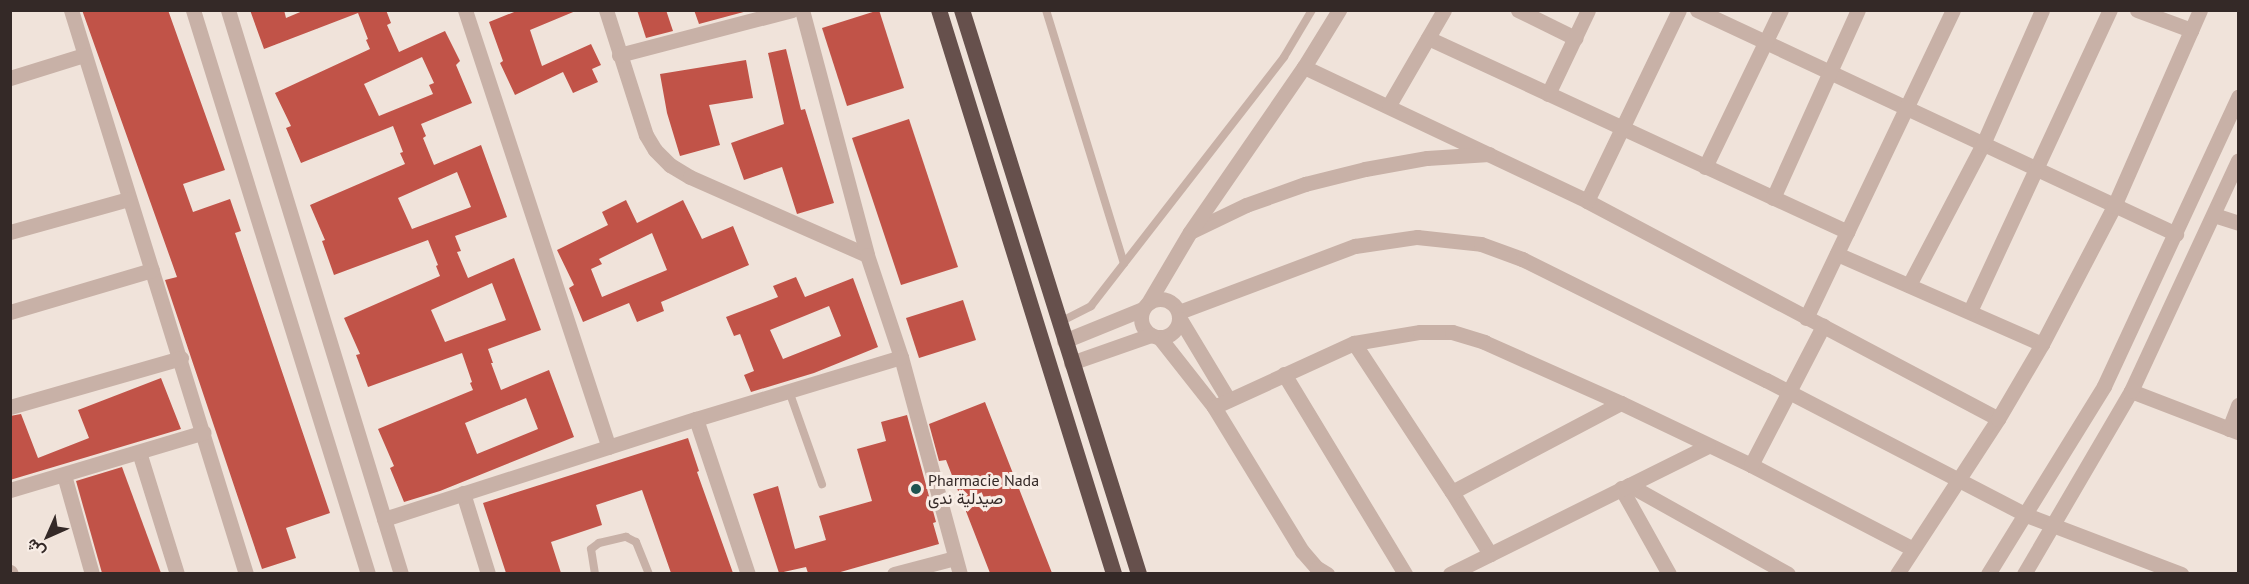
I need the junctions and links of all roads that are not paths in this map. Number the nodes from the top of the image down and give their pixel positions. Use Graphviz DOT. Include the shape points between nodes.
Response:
graph roads {
  1 [pos="71,10"];
  2 [pos="193,10"];
  3 [pos="228,10"];
  4 [pos="465,10"];
  5 [pos="606,10"];
  6 [pos="792,10"];
  7 [pos="802,10"];
  8 [pos="939,10"];
  9 [pos="962,10"];
  10 [pos="1046,10"];
  11 [pos="1311,10"];
  12 [pos="1339,10"];
  13 [pos="1444,10"];
  14 [pos="1518,10"];
  15 [pos="1588,10"];
  16 [pos="1679,10"];
  17 [pos="1698,10"];
  18 [pos="1781,10"];
  19 [pos="1858,10"];
  20 [pos="1953,10"];
  21 [pos="2042,10"];
  22 [pos="2110,10"];
  23 [pos="2138,10"];
  24 [pos="2200,10"];
  25 [pos="2191,30"];
  26 [pos="1428,38"];
  27 [pos="1575,38"];
  28 [pos="1766,43"];
  29 [pos="84,55"];
  30 [pos="619,55"];
  31 [pos="1304,67"];
  32 [pos="1830,72"];
  33 [pos="10,78"];
  34 [pos="1548,94"];
  35 [pos="2238,97"];
  36 [pos="1389,105"];
  37 [pos="1906,108"];
  38 [pos="1622,128"];
  39 [pos="1983,144"];
  40 [pos="1489,154"];
  41 [pos="2238,161"];
  42 [pos="1705,167"];
  43 [pos="2036,169"];
  44 [pos="1773,198"];
  45 [pos="128,199"];
  46 [pos="1587,201"];
  47 [pos="2114,206"];
  48 [pos="2214,215"];
  49 [pos="2238,224"];
  50 [pos="10,232"];
  51 [pos="1190,232"];
  52 [pos="1847,232"];
  53 [pos="2176,234"];
  54 [pos="1837,254"];
  55 [pos="867,255"];
  56 [pos="1124,263"];
  57 [pos="152,270"];
  58 [pos="1909,285"];
  59 [pos="1145,306"];
  60 [pos="1970,311"];
  61 [pos="10,312"];
  62 [pos="1179,316"];
  63 [pos="1806,318"];
  64 [pos="1059,322"];
  65 [pos="1823,326"];
  66 [pos="1155,336"];
  67 [pos="1064,340"];
  68 [pos="1354,343"];
  69 [pos="2042,344"];
  70 [pos="901,357"];
  71 [pos="181,358"];
  72 [pos="1071,363"];
  73 [pos="1284,374"];
  74 [pos="789,391"];
  75 [pos="1788,391"];
  76 [pos="2131,391"];
  77 [pos="1228,399"];
  78 [pos="1621,403"];
  79 [pos="2238,405"];
  80 [pos="10,407"];
  81 [pos="1214,407"];
  82 [pos="696,419"];
  83 [pos="1998,419"];
  84 [pos="2234,430"];
  85 [pos="204,432"];
  86 [pos="1708,446"];
  87 [pos="609,447"];
  88 [pos="139,452"];
  89 [pos="1751,465"];
  90 [pos="64,475"];
  91 [pos="1959,478"];
  92 [pos="822,484"];
  93 [pos="1625,486"];
  94 [pos="10,490"];
  95 [pos="1452,492"];
  96 [pos="463,493"];
  97 [pos="2026,515"];
  98 [pos="384,519"];
  99 [pos="2053,526"];
  100 [pos="1913,549"];
  101 [pos="1490,554"];
  102 [pos="955,558"];
  103 [pos="92,573"];
  104 [pos="177,573"];
  105 [pos="246,573"];
  106 [pos="368,573"];
  107 [pos="401,573"];
  108 [pos="488,573"];
  109 [pos="595,573"];
  110 [pos="648,573"];
  111 [pos="748,573"];
  112 [pos="894,573"];
  113 [pos="960,573"];
  114 [pos="1114,573"];
  115 [pos="1139,573"];
  116 [pos="1327,573"];
  117 [pos="1405,573"];
  118 [pos="1450,573"];
  119 [pos="1669,573"];
  120 [pos="1788,573"];
  121 [pos="1897,573"];
  122 [pos="1988,573"];
  123 [pos="2024,573"];
  124 [pos="2181,573"];
  1 -- 29 [label="street"];
  2 -- 106 [label="street"];
  3 -- 98 [label="street"];
  4 -- 87 [label="street"];
  5 -- 30 [label="street"];
  6 -- 30 [label="street"];
  7 -- 55 [label="street"];
  8 -- 114 [label="highway"];
  9 -- 64 [label="highway"];
  10 -- 56 [label="lane"];
  11 -- 56 [label="lane" via="1284,57"];
  12 -- 31 [label="street"];
  13 -- 26 [label="street"];
  14 -- 27 [label="street"];
  15 -- 27 [label="street"];
  16 -- 38 [label="street"];
  17 -- 28 [label="street"];
  18 -- 28 [label="street"];
  19 -- 32 [label="street"];
  20 -- 37 [label="street"];
  21 -- 39 [label="street"];
  22 -- 43 [label="street"];
  23 -- 25 [label="street"];
  24 -- 25 [label="street"];
  25 -- 47 [label="street"];
  26 -- 34 [label="street"];
  26 -- 36 [label="street"];
  27 -- 34 [label="street"];
  28 -- 32 [label="street"];
  28 -- 42 [label="street"];
  29 -- 33 [label="street"];
  29 -- 45 [label="street"];
  30 -- 55 [label="street" via="646,135 670,165"];
  31 -- 36 [label="street"];
  31 -- 51 [label="street"];
  32 -- 37 [label="street"];
  32 -- 44 [label="street"];
  34 -- 38 [label="street"];
  35 -- 53 [label="street"];
  36 -- 40 [label="street"];
  37 -- 39 [label="street"];
  37 -- 52 [label="street"];
  38 -- 42 [label="street"];
  38 -- 46 [label="street"];
  39 -- 43 [label="street"];
  39 -- 58 [label="street"];
  40 -- 46 [label="street"];
  40 -- 51 [label="street" via="1427,158 1305,184"];
  41 -- 48 [label="street"];
  42 -- 44 [label="street"];
  43 -- 47 [label="street"];
  43 -- 60 [label="street"];
  44 -- 52 [label="street"];
  45 -- 50 [label="street"];
  45 -- 57 [label="street"];
  46 -- 63 [label="street"];
  47 -- 53 [label="street"];
  47 -- 69 [label="street"];
  48 -- 49 [label="street"];
  48 -- 76 [label="street"];
  51 -- 59 [label="street"];
  52 -- 54 [label="street"];
  53 -- 97 [label="street" via="2104,386"];
  54 -- 58 [label="street"];
  54 -- 63 [label="street"];
  55 -- 70 [label="street"];
  56 -- 64 [label="lane" via="1091,306"];
  57 -- 61 [label="street"];
  57 -- 71 [label="street"];
  58 -- 60 [label="street"];
  59 -- 62 [label="street" via="1162,298 1175,305"];
  59 -- 66 [label="street" via="1142,324"];
  59 -- 67 [label="street"];
  60 -- 69 [label="street"];
  62 -- 66 [label="street" via="1173,333"];
  62 -- 75 [label="street" via="1354,246 1418,237 1460,240 1522,259"];
  62 -- 77 [label="street"];
  63 -- 65 [label="street"];
  64 -- 67 [label="highway"];
  65 -- 75 [label="street"];
  65 -- 83 [label="street"];
  66 -- 72 [label="street"];
  66 -- 81 [label="street"];
  67 -- 72 [label="highway"];
  68 -- 73 [label="street"];
  68 -- 78 [label="street" via="1420,332 1452,332 1484,342"];
  68 -- 95 [label="street"];
  69 -- 83 [label="street"];
  70 -- 74 [label="street"];
  70 -- 102 [label="street"];
  71 -- 80 [label="street"];
  71 -- 85 [label="street"];
  72 -- 115 [label="highway"];
  73 -- 77 [label="street"];
  73 -- 117 [label="street"];
  74 -- 82 [label="street"];
  74 -- 92 [label="lane"];
  75 -- 89 [label="street"];
  75 -- 91 [label="street"];
  76 -- 84 [label="street"];
  76 -- 99 [label="street"];
  77 -- 81 [label="street"];
  78 -- 86 [label="street"];
  78 -- 95 [label="street"];
  79 -- 84 [label="street"];
  81 -- 116 [label="street" via="1302,551"];
  82 -- 87 [label="street"];
  82 -- 111 [label="street"];
  83 -- 91 [label="street"];
  85 -- 88 [label="street"];
  85 -- 105 [label="street"];
  86 -- 89 [label="street"];
  86 -- 93 [label="street"];
  87 -- 96 [label="street"];
  88 -- 90 [label="street"];
  88 -- 104 [label="street"];
  89 -- 100 [label="street"];
  90 -- 94 [label="street"];
  90 -- 103 [label="street"];
  91 -- 97 [label="street"];
  91 -- 100 [label="street"];
  93 -- 101 [label="street"];
  93 -- 119 [label="street"];
  93 -- 120 [label="street"];
  95 -- 101 [label="street"];
  96 -- 98 [label="street"];
  96 -- 108 [label="street"];
  97 -- 99 [label="street"];
  97 -- 122 [label="street"];
  98 -- 107 [label="street"];
  99 -- 123 [label="street"];
  99 -- 124 [label="street"];
  100 -- 121 [label="street"];
  101 -- 118 [label="street"];
  102 -- 112 [label="street"];
  102 -- 113 [label="street"];
  109 -- 110 [label="lane" via="591,549 599,543 626,537 636,542"];
}
